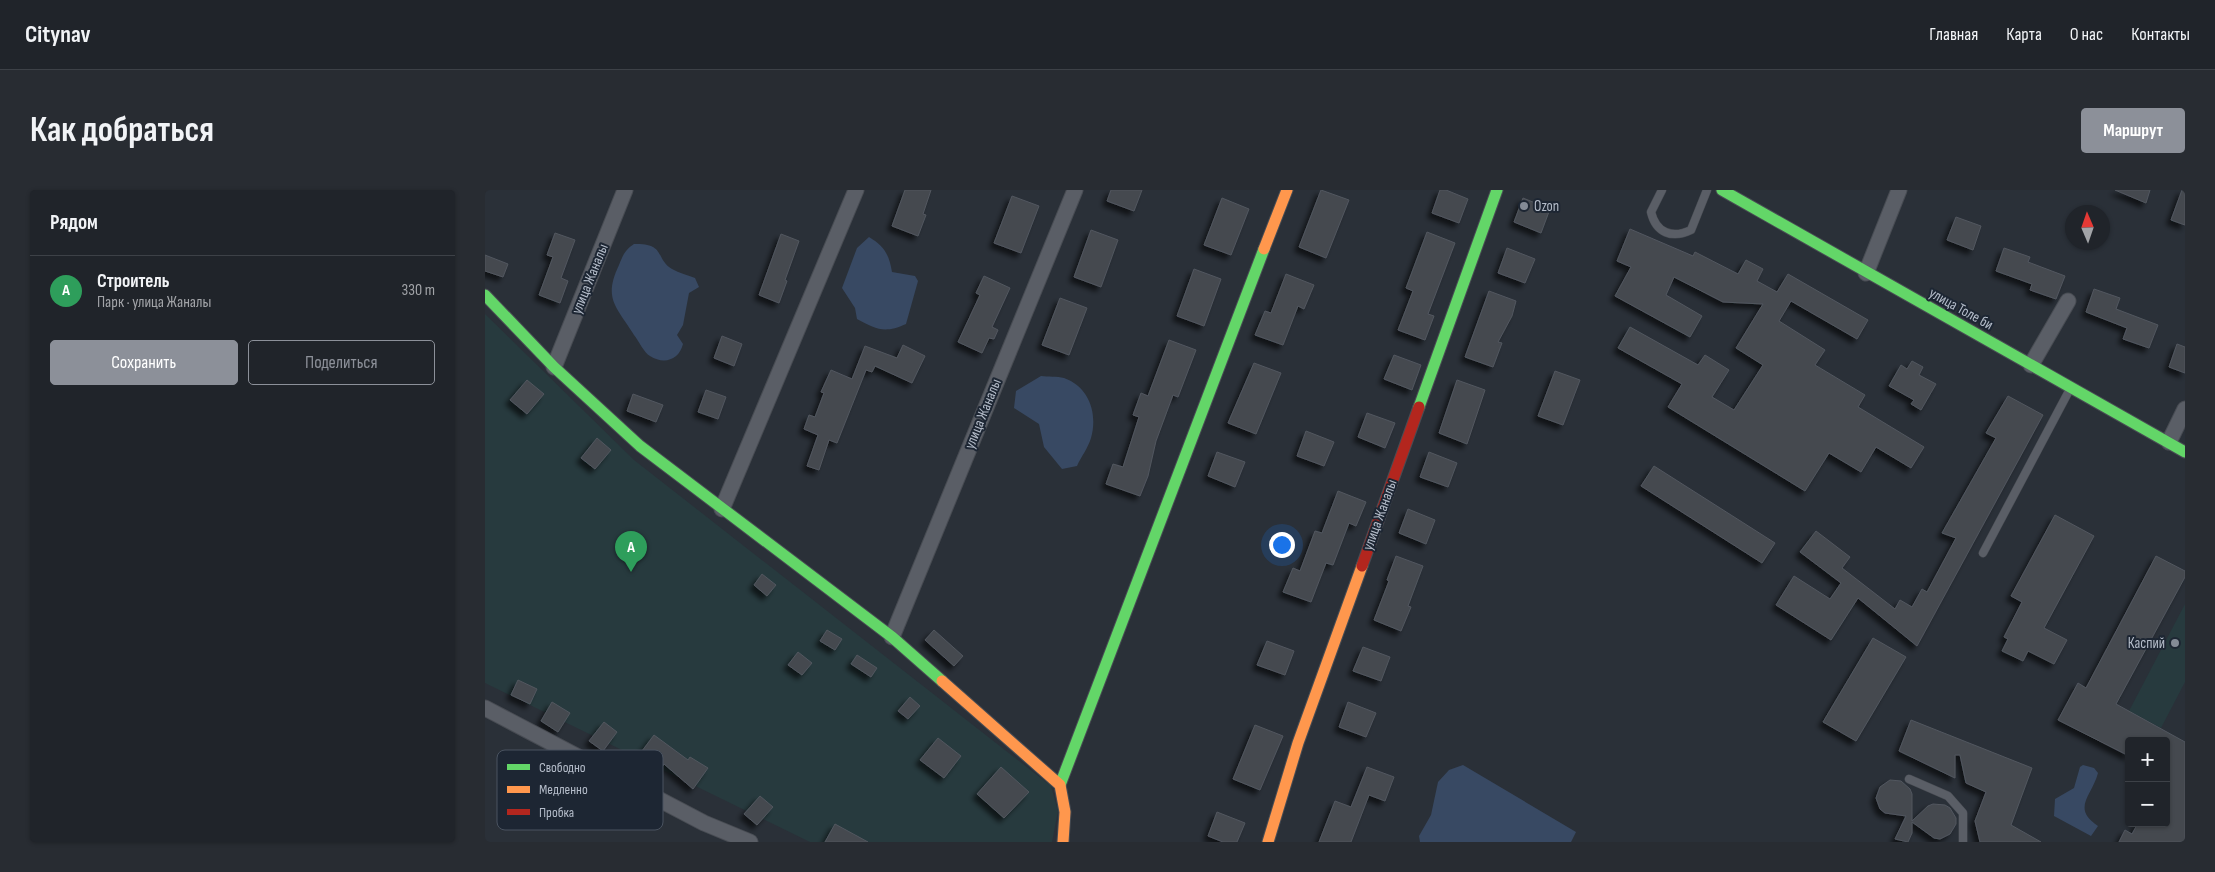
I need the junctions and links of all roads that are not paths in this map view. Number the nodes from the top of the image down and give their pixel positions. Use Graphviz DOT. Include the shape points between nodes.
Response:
graph roads {
  1 [pos="625,190"];
  2 [pos="856,190"];
  3 [pos="1075,190"];
  4 [pos="1287,190"];
  5 [pos="1497,190"];
  6 [pos="1662,190"];
  7 [pos="1707,190"];
  8 [pos="1723,190"];
  9 [pos="1899,190"];
  10 [pos="1867,273"];
  11 [pos="485,295"];
  12 [pos="2068,301"];
  13 [pos="2031,366"];
  14 [pos="554,367"];
  15 [pos="2071,388"];
  16 [pos="2185,409"];
  17 [pos="2169,442"];
  18 [pos="2185,452"];
  19 [pos="722,509"];
  20 [pos="1983,553"];
  21 [pos="892,638"];
  22 [pos="485,708"];
  23 [pos="565,750"];
  24 [pos="1909,779"];
  25 [pos="1060,785"];
  26 [pos="663,801"];
  27 [pos="750,842"];
  28 [pos="1063,842"];
  29 [pos="1269,842"];
  30 [pos="1963,842"];
  1 -- 14 [label="street, улица Жаналы"];
  2 -- 19 [label="street"];
  3 -- 21 [label="street, улица Жаналы"];
  4 -- 25 [label="street"];
  5 -- 29 [label="street, улица Жаналы" via="1298,743"];
  6 -- 7 [label="lane" via="1651,212 1653,222 1663,232 1681,235 1691,230"];
  8 -- 10 [label="street, улица Толе би"];
  9 -- 10 [label="street"];
  10 -- 13 [label="street, улица Толе би"];
  11 -- 14 [label="street"];
  12 -- 13 [label="street"];
  13 -- 15 [label="street, улица Толе би"];
  14 -- 19 [label="street" via="640,446"];
  15 -- 17 [label="street, улица Толе би"];
  15 -- 20 [label="lane"];
  16 -- 17 [label="street"];
  17 -- 18 [label="street, улица Толе би"];
  19 -- 21 [label="street"];
  21 -- 25 [label="street"];
  22 -- 23 [label="street"];
  24 -- 30 [label="lane" via="1948,796 1963,813"];
  25 -- 28 [label="street" via="1065,812"];
  26 -- 27 [label="street"];
}
